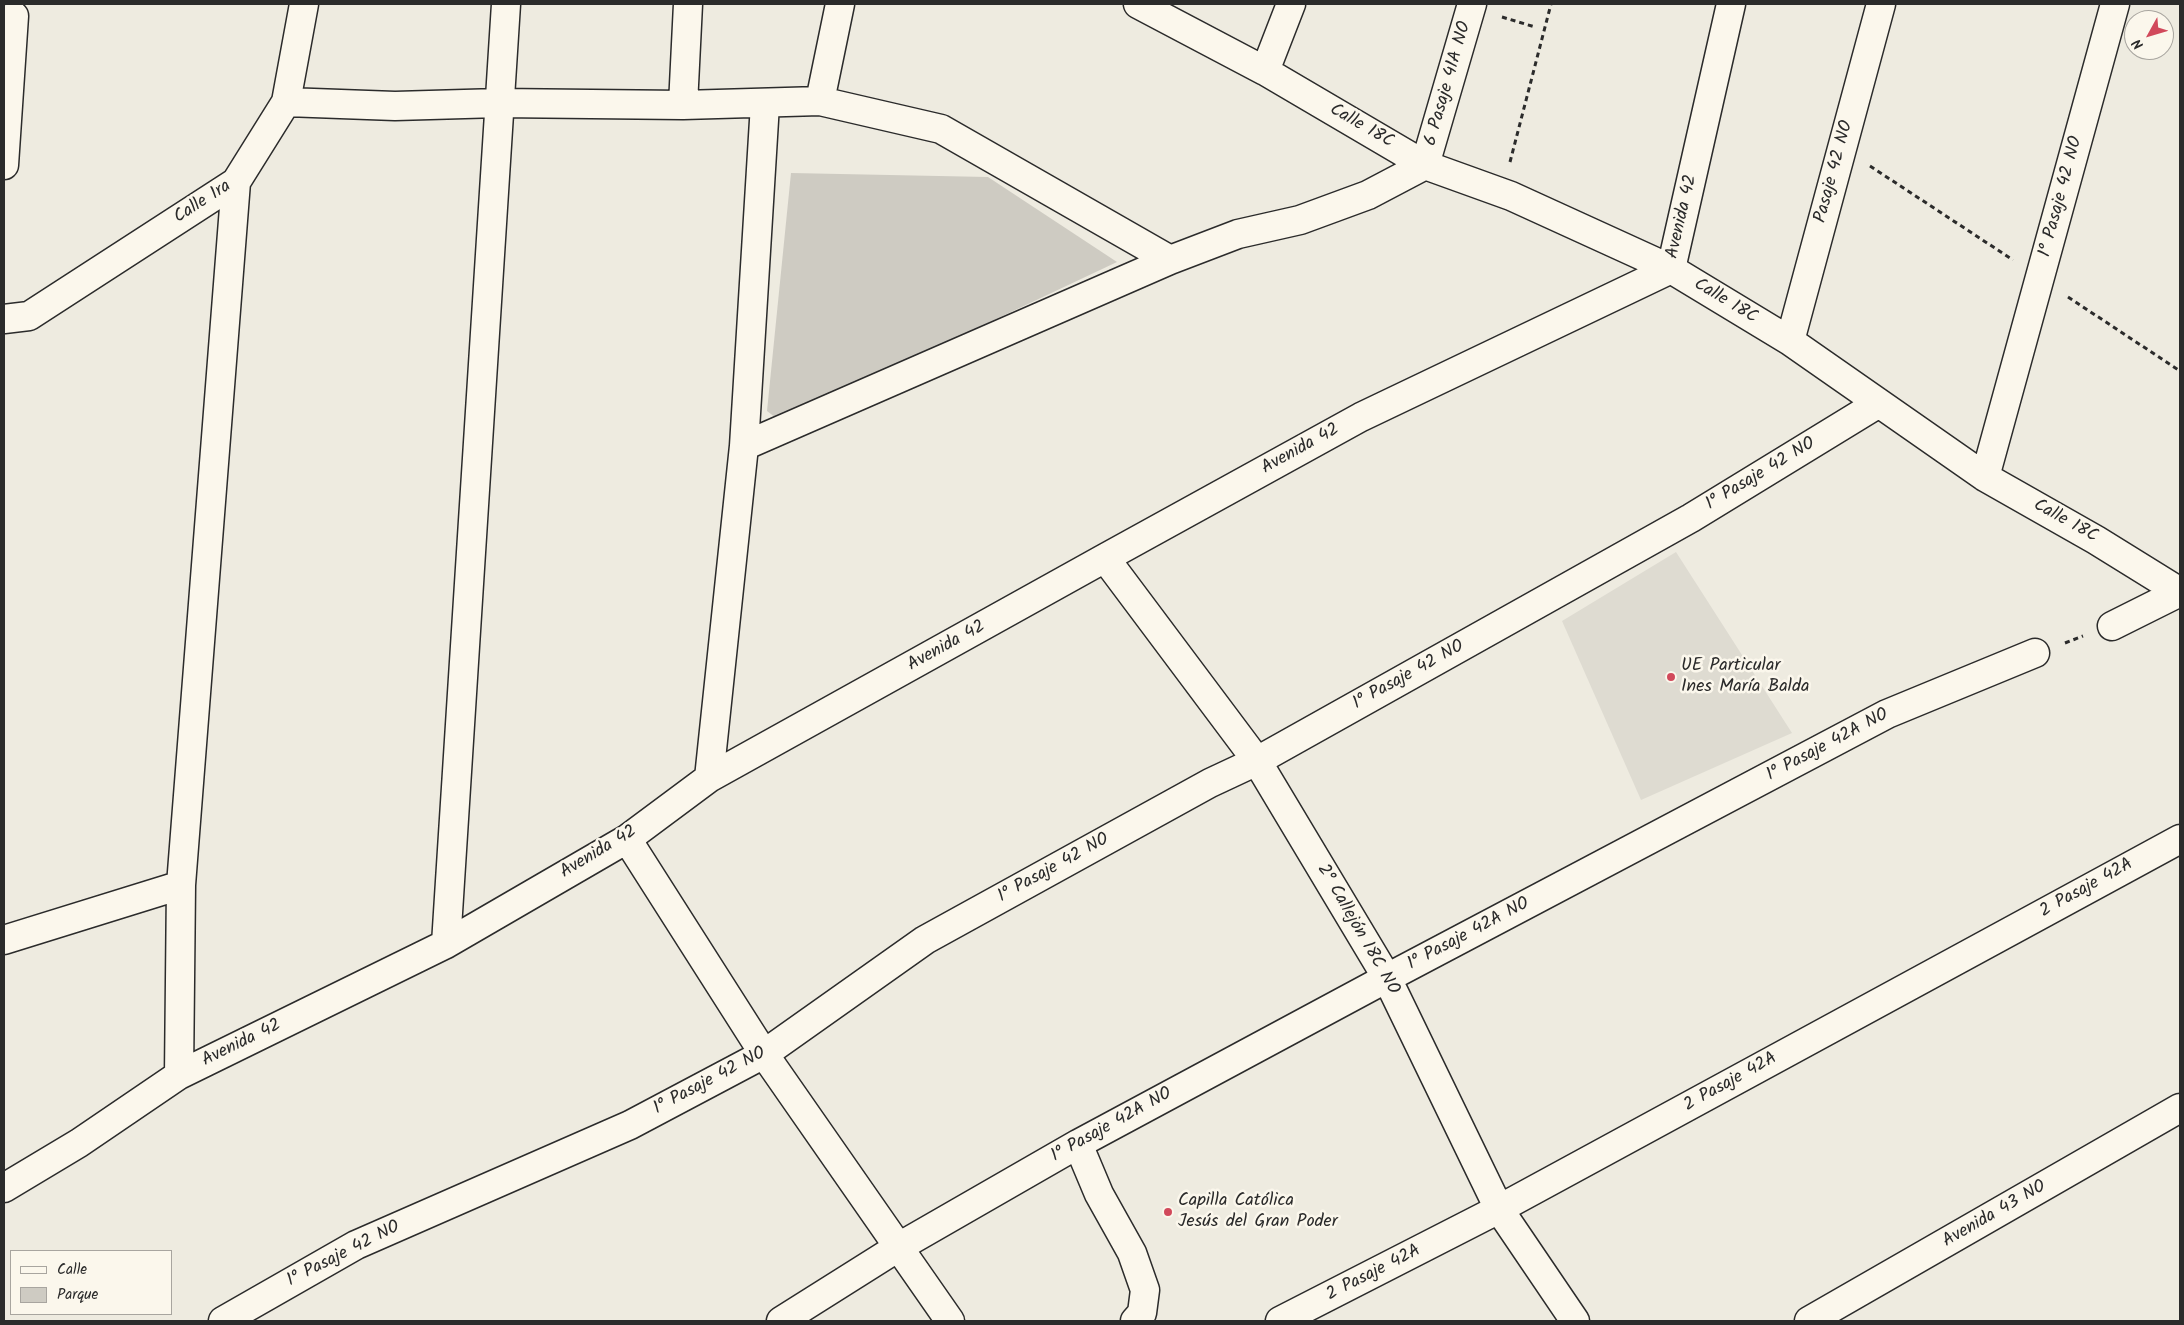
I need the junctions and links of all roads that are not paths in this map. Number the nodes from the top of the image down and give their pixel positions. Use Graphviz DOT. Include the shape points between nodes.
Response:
graph roads {
  1 [pos="304,4"];
  2 [pos="506,4"];
  3 [pos="688,4"];
  4 [pos="840,4"];
  5 [pos="1138,4"];
  6 [pos="1291,4"];
  7 [pos="1472,4"];
  8 [pos="1731,4"];
  9 [pos="1881,4"];
  10 [pos="2115,4"];
  11 [pos="14,16"];
  12 [pos="1265,71"];
  13 [pos="820,101"];
  14 [pos="286,102"];
  15 [pos="499,103"];
  16 [pos="765,104"];
  17 [pos="683,105"];
  18 [pos="4,165"];
  19 [pos="1426,165"];
  20 [pos="236,182"];
  21 [pos="1170,260"];
  22 [pos="1671,269"];
  23 [pos="4,319"];
  24 [pos="1790,341"];
  25 [pos="1879,403"];
  26 [pos="744,446"];
  27 [pos="1985,477"];
  28 [pos="1105,558"];
  29 [pos="2180,592"];
  30 [pos="2112,626"];
  31 [pos="2035,653"];
  32 [pos="1257,761"];
  33 [pos="709,778"];
  34 [pos="627,839"];
  35 [pos="2180,839"];
  36 [pos="181,885"];
  37 [pos="4,940"];
  38 [pos="446,944"];
  39 [pos="1387,978"];
  40 [pos="764,1054"];
  41 [pos="179,1075"];
  42 [pos="2180,1108"];
  43 [pos="1078,1144"];
  44 [pos="4,1188"];
  45 [pos="1499,1209"];
  46 [pos="897,1248"];
  47 [pos="223,1321"];
  48 [pos="781,1321"];
  49 [pos="950,1321"];
  50 [pos="1135,1321"];
  51 [pos="1280,1321"];
  52 [pos="1575,1321"];
  53 [pos="1809,1321"];
  1 -- 14 [label="street, Calle 1ra"];
  2 -- 15 [label="street"];
  3 -- 17 [label="street"];
  4 -- 13 [label="street"];
  5 -- 12 [label="street, Calle 18C"];
  6 -- 12 [label="street"];
  7 -- 19 [label="street, 6 Pasaje 41A NO"];
  8 -- 22 [label="street, Avenida 42"];
  9 -- 24 [label="street, Pasaje 42 NO"];
  10 -- 27 [label="street, 1° Pasaje 42 NO"];
  11 -- 18 [label="street"];
  12 -- 19 [label="street, Calle 18C"];
  13 -- 16 [label="street"];
  13 -- 21 [label="street" via="941,129"];
  14 -- 15 [label="street" via="396,106"];
  14 -- 20 [label="street, Calle 1ra"];
  15 -- 17 [label="street"];
  15 -- 38 [label="street"];
  16 -- 17 [label="street"];
  16 -- 26 [label="street"];
  19 -- 21 [label="street" via="1368,195 1300,220 1238,234"];
  19 -- 22 [label="street, Calle 18C" via="1511,196"];
  20 -- 23 [label="street, Calle 1ra" via="29,316"];
  20 -- 36 [label="street"];
  21 -- 26 [label="street"];
  22 -- 24 [label="street, Calle 18C"];
  22 -- 28 [label="street, Avenida 42" via="1361,417"];
  24 -- 25 [label="street, Calle 18C"];
  25 -- 27 [label="street, Calle 18C"];
  25 -- 32 [label="street, 1° Pasaje 42 NO" via="1690,518"];
  26 -- 33 [label="street"];
  27 -- 29 [label="street, Calle 18C"];
  28 -- 32 [label="street, 2° Callejón 18C NO"];
  28 -- 33 [label="street, Avenida 42"];
  29 -- 30 [label="street"];
  31 -- 39 [label="street, 1° Pasaje 42A NO" via="1887,714"];
  32 -- 39 [label="street, 2° Callejón 18C NO"];
  32 -- 40 [label="street, 1° Pasaje 42 NO" via="1210,783 925,940"];
  33 -- 34 [label="street, Avenida 42"];
  34 -- 38 [label="street, Avenida 42"];
  34 -- 40 [label="street"];
  35 -- 45 [label="street, 2 Pasaje 42A"];
  36 -- 37 [label="street"];
  36 -- 41 [label="street"];
  38 -- 41 [label="street, Avenida 42"];
  39 -- 43 [label="street, 1° Pasaje 42A NO"];
  39 -- 45 [label="street, 2° Callejón 18C NO"];
  40 -- 46 [label="street"];
  40 -- 47 [label="street, 1° Pasaje 42 NO" via="630,1124 356,1245"];
  41 -- 44 [label="street, Avenida 42" via="79,1143"];
  42 -- 53 [label="street, Avenida 43 NO"];
  43 -- 46 [label="street, 1° Pasaje 42A NO"];
  43 -- 50 [label="street" via="1099,1194 1132,1253 1145,1290 1142,1313"];
  45 -- 51 [label="street, 2 Pasaje 42A"];
  45 -- 52 [label="street, 2° Callejón 18C NO"];
  46 -- 48 [label="street, 1° Pasaje 42A NO"];
  46 -- 49 [label="street"];
}
